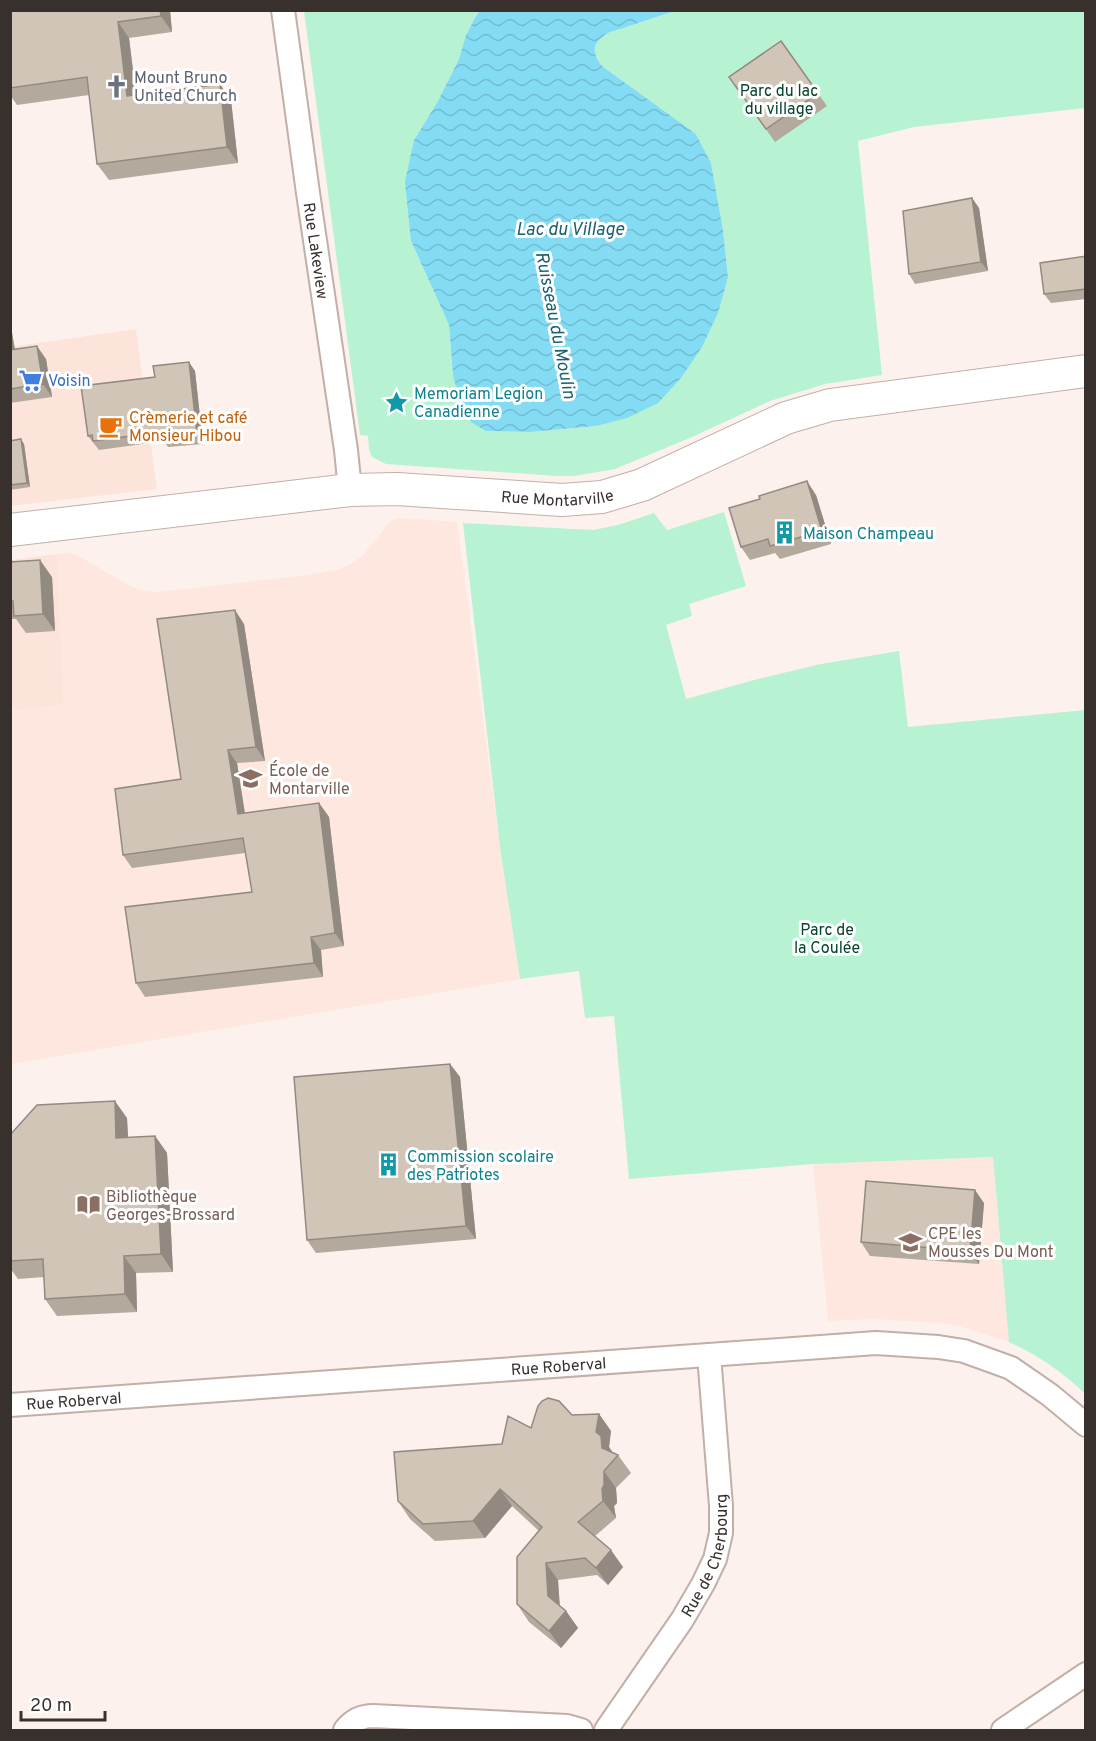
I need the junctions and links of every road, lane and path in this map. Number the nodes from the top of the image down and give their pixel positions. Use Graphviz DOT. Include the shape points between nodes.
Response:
graph roads {
  1 [pos="283,10"];
  2 [pos="1086,371"];
  3 [pos="350,490"];
  4 [pos="10,530"];
  5 [pos="709,1355"];
  6 [pos="10,1405"];
  7 [pos="1086,1425"];
  8 [pos="1086,1674"];
  9 [pos="345,1731"];
  10 [pos="581,1731"];
  11 [pos="606,1731"];
  12 [pos="1003,1731"];
  1 -- 3 [label="street, Rue Lakeview"];
  2 -- 3 [label="street, Rue Montarville" via="830,405 786,418 642,485 602,497 562,500 397,489"];
  3 -- 4 [label="street, Rue Montarville"];
  5 -- 6 [label="street, Rue Roberval"];
  5 -- 7 [label="street, Rue Roberval" via="876,1343 964,1351 1011,1368"];
  5 -- 11 [label="street, Rue de Cherbourg" via="721,1506 721,1533 715,1558 682,1620"];
  8 -- 12 [label="street"];
  9 -- 10 [label="street" via="360,1717 373,1716 567,1726"];
}
